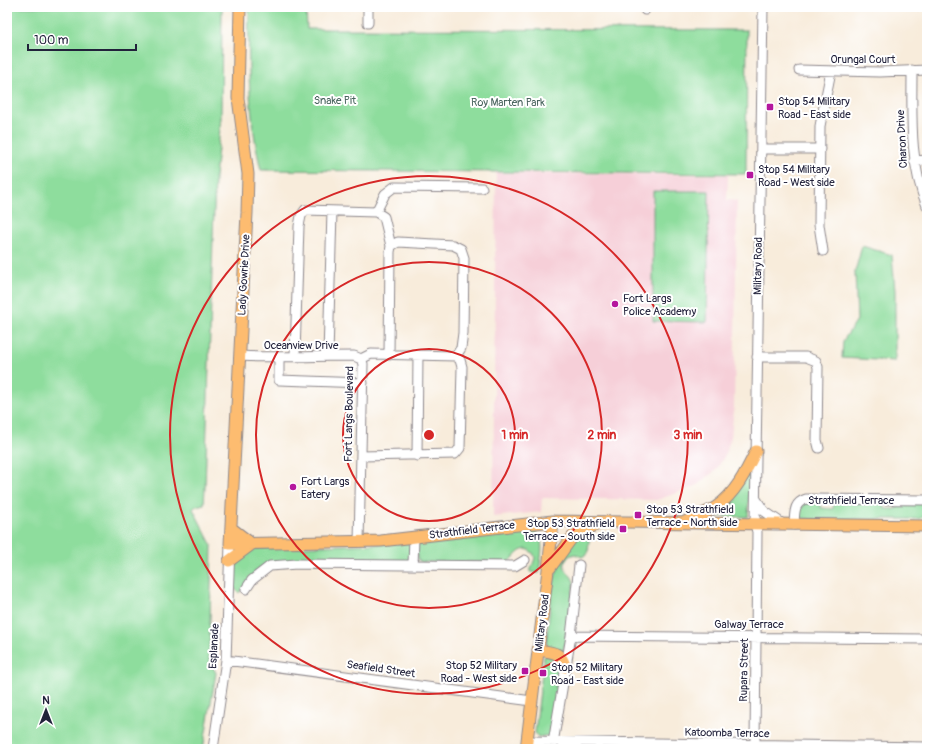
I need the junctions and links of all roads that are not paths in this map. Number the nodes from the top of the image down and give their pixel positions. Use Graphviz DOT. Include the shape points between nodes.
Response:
graph roads {
  1 [pos="240,7"];
  2 [pos="368,7"];
  3 [pos="763,7"];
  4 [pos="368,23"];
  5 [pos="799,70"];
  6 [pos="912,70"];
  7 [pos="927,70"];
  8 [pos="831,71"];
  9 [pos="762,149"];
  10 [pos="820,149"];
  11 [pos="927,160"];
  12 [pos="914,161"];
  13 [pos="482,188"];
  14 [pos="927,206"];
  15 [pos="332,211"];
  16 [pos="376,212"];
  17 [pos="391,246"];
  18 [pos="823,251"];
  19 [pos="389,354"];
  20 [pos="418,355"];
  21 [pos="240,356"];
  22 [pos="295,356"];
  23 [pos="328,356"];
  24 [pos="456,356"];
  25 [pos="757,357"];
  26 [pos="279,358"];
  27 [pos="361,359"];
  28 [pos="363,383"];
  29 [pos="819,448"];
  30 [pos="756,451"];
  31 [pos="361,456"];
  32 [pos="417,456"];
  33 [pos="756,499"];
  34 [pos="927,500"];
  35 [pos="553,521"];
  36 [pos="604,522"];
  37 [pos="682,523"];
  38 [pos="755,524"];
  39 [pos="782,524"];
  40 [pos="794,525"];
  41 [pos="927,526"];
  42 [pos="231,528"];
  43 [pos="414,537"];
  44 [pos="359,542"];
  45 [pos="230,544"];
  46 [pos="252,544"];
  47 [pos="525,560"];
  48 [pos="229,562"];
  49 [pos="413,565"];
  50 [pos="579,565"];
  51 [pos="548,570"];
  52 [pos="246,589"];
  53 [pos="570,636"];
  54 [pos="756,636"];
  55 [pos="927,639"];
  56 [pos="538,650"];
  57 [pos="226,660"];
  58 [pos="565,667"];
  59 [pos="532,701"];
  60 [pos="527,745"];
  61 [pos="755,745"];
  62 [pos="553,746"];
  63 [pos="666,746"];
  64 [pos="728,747"];
  65 [pos="816,747"];
  66 [pos="927,747"];
  67 [pos="214,749"];
  1 -- 21 [label="main road, Lady Gowrie Drive" via="238,98 248,174"];
  2 -- 4 [label="street"];
  3 -- 9 [label="street, Military Road"];
  5 -- 8 [label="street, Orungal Court"];
  6 -- 7 [label="street, Orungal Court"];
  6 -- 8 [label="street, Orungal Court"];
  6 -- 12 [label="street, Charon Drive"];
  8 -- 10 [label="street" via="820,126"];
  9 -- 10 [label="street"];
  9 -- 25 [label="street, Military Road"];
  10 -- 18 [label="street" via="819,225"];
  11 -- 12 [label="street"];
  12 -- 14 [label="street, Charon Drive"];
  13 -- 16 [label="street" via="394,187 385,194"];
  15 -- 16 [label="street"];
  15 -- 22 [label="street" via="305,210 301,216"];
  15 -- 23 [label="street"];
  16 -- 17 [label="street" via="384,217"];
  17 -- 19 [label="street"];
  17 -- 24 [label="street" via="398,242 406,242 453,245 461,250 464,258 463,333 461,348"];
  19 -- 20 [label="street"];
  19 -- 27 [label="street" via="371,354"];
  20 -- 24 [label="street"];
  20 -- 32 [label="street"];
  21 -- 26 [label="street, Oceanview Drive"];
  21 -- 42 [label="main road, Lady Gowrie Drive"];
  22 -- 23 [label="street, Oceanview Drive"];
  22 -- 26 [label="street, Oceanview Drive"];
  23 -- 27 [label="street, Oceanview Drive" via="354,356"];
  24 -- 32 [label="street" via="462,367 460,448 455,454"];
  25 -- 29 [label="street" via="806,357 816,360"];
  25 -- 30 [label="street, Military Road"];
  26 -- 28 [label="street" via="279,380"];
  27 -- 28 [label="street, Fort Largs Boulevard"];
  28 -- 31 [label="street, Fort Largs Boulevard"];
  30 -- 33 [label="street, Military Road"];
  30 -- 37 [label="main road" via="743,477 725,499 716,507"];
  31 -- 32 [label="street"];
  31 -- 44 [label="street, Fort Largs Boulevard"];
  33 -- 38 [label="street, Military Road"];
  33 -- 39 [label="street" via="764,511"];
  34 -- 40 [label="street, Strathfield Terrace" via="806,499 795,506"];
  35 -- 36 [label="main road, Strathfield Terrace"];
  35 -- 43 [label="main road, Strathfield Terrace"];
  35 -- 51 [label="main road, Military Road"];
  36 -- 37 [label="main road, Strathfield Terrace"];
  36 -- 51 [label="main road" via="574,535"];
  37 -- 38 [label="main road, Strathfield Terrace"];
  38 -- 39 [label="main road, Strathfield Terrace"];
  38 -- 54 [label="street, Rupara Street"];
  39 -- 40 [label="main road, Strathfield Terrace"];
  40 -- 41 [label="main road, Strathfield Terrace"];
  42 -- 45 [label="main road, Lady Gowrie Drive"];
  42 -- 46 [label="main road"];
  43 -- 44 [label="main road, Strathfield Terrace"];
  43 -- 49 [label="street, Strathfield Terrace"];
  44 -- 46 [label="main road, Strathfield Terrace"];
  45 -- 46 [label="main road, Strathfield Terrace"];
  45 -- 48 [label="street, Esplanade"];
  46 -- 48 [label="main road"];
  47 -- 49 [label="street" via="515,566"];
  48 -- 57 [label="street, Esplanade"];
  49 -- 52 [label="street" via="270,566 252,580"];
  50 -- 53 [label="street"];
  51 -- 56 [label="main road, Military Road"];
  53 -- 54 [label="street, Galway Terrace"];
  53 -- 58 [label="street"];
  54 -- 55 [label="street, Galway Terrace"];
  54 -- 61 [label="street, Rupara Street"];
  56 -- 58 [label="main road" via="560,655"];
  56 -- 59 [label="main road, Military Road"];
  57 -- 59 [label="street, Seafield Street"];
  57 -- 67 [label="street, Esplanade"];
  58 -- 62 [label="street"];
  59 -- 60 [label="main road, Military Road"];
  60 -- 62 [label="street, Katoomba Terrace"];
  61 -- 64 [label="street, Katoomba Terrace"];
  61 -- 65 [label="street, Katoomba Terrace"];
  62 -- 63 [label="street, Katoomba Terrace"];
  63 -- 64 [label="street, Katoomba Terrace"];
  65 -- 66 [label="street, Katoomba Terrace"];
}
